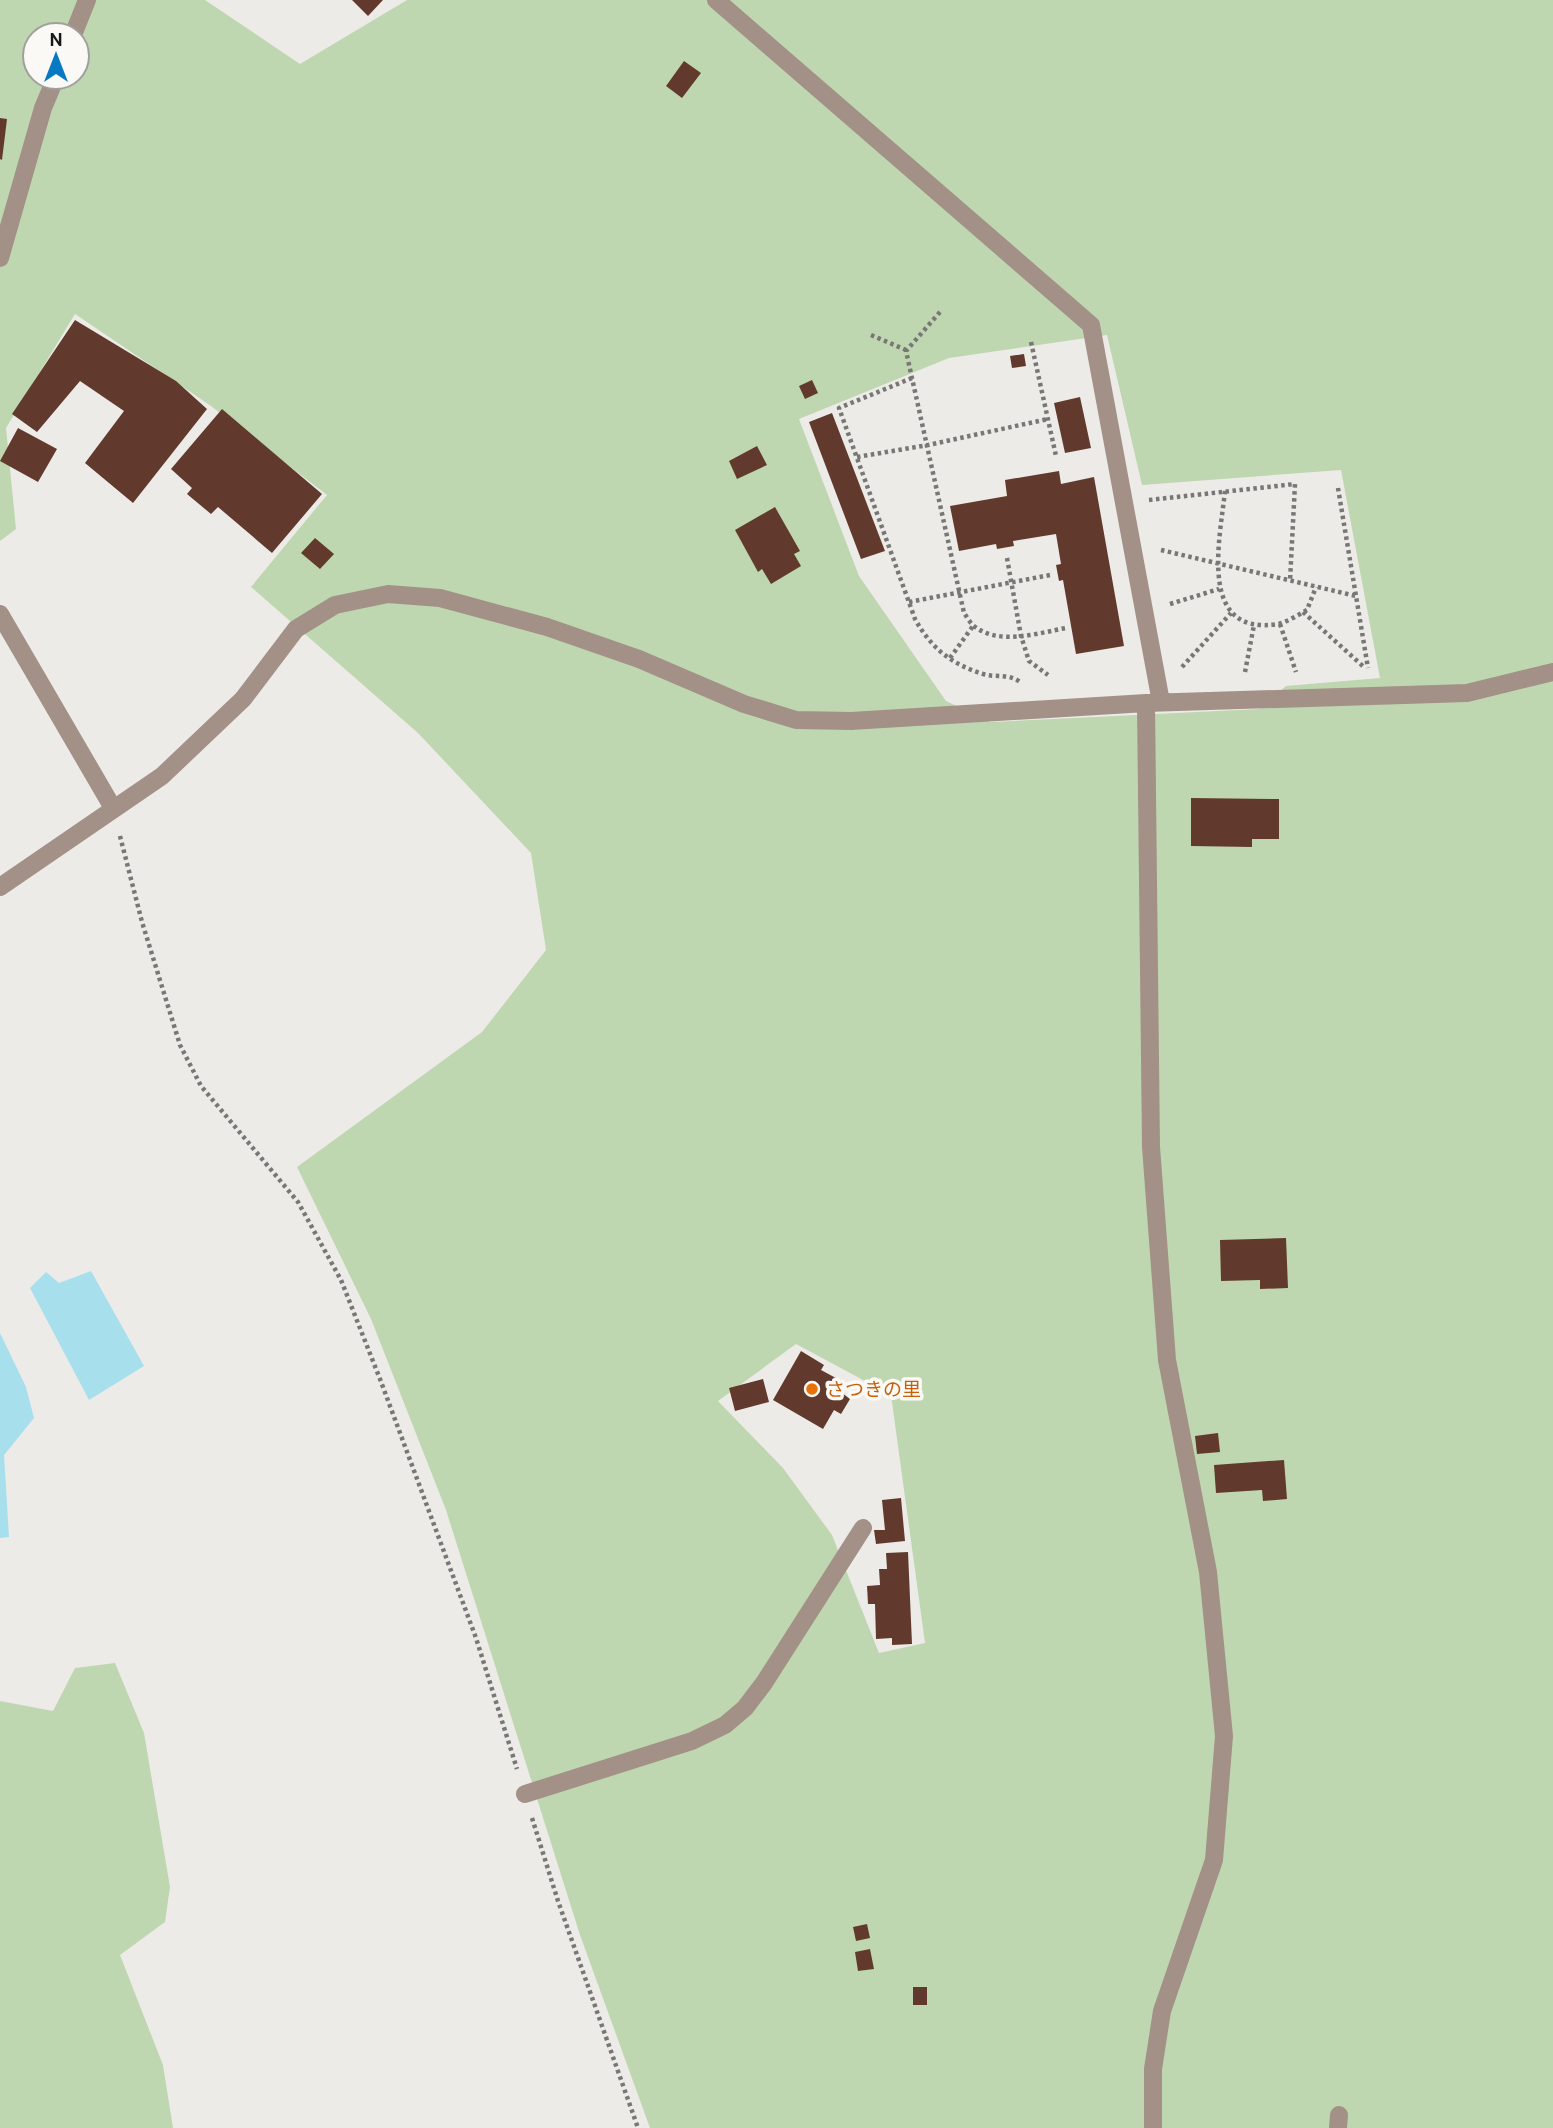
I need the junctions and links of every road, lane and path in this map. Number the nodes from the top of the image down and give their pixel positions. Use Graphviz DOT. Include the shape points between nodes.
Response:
graph roads {
  1 [pos="87,0"];
  2 [pos="716,0"];
  3 [pos="79,21"];
  4 [pos="50,91"];
  5 [pos="0,258"];
  6 [pos="940,312"];
  7 [pos="871,335"];
  8 [pos="1031,342"];
  9 [pos="906,351"];
  10 [pos="912,378"];
  11 [pos="1048,419"];
  12 [pos="928,445"];
  13 [pos="1056,456"];
  14 [pos="857,457"];
  15 [pos="1338,488"];
  16 [pos="1225,491"];
  17 [pos="1149,500"];
  18 [pos="1124,503"];
  19 [pos="1151,512"];
  20 [pos="1007,558"];
  21 [pos="1159,560"];
  22 [pos="1218,564"];
  23 [pos="1050,575"];
  24 [pos="1011,581"];
  25 [pos="1290,581"];
  26 [pos="1316,587"];
  27 [pos="1219,589"];
  28 [pos="958,592"];
  29 [pos="1165,594"];
  30 [pos="1356,596"];
  31 [pos="909,603"];
  32 [pos="1303,612"];
  33 [pos="1231,613"];
  34 [pos="0,614"];
  35 [pos="1280,624"];
  36 [pos="1254,625"];
  37 [pos="973,626"];
  38 [pos="1066,628"];
  39 [pos="1021,636"];
  40 [pos="950,658"];
  41 [pos="1175,659"];
  42 [pos="1308,671"];
  43 [pos="1356,671"];
  44 [pos="1368,671"];
  45 [pos="1177,672"];
  46 [pos="1191,672"];
  47 [pos="1232,672"];
  48 [pos="1245,672"];
  49 [pos="1258,672"];
  50 [pos="1283,672"];
  51 [pos="1296,672"];
  52 [pos="1553,673"];
  53 [pos="1048,675"];
  54 [pos="1154,702"];
  55 [pos="1027,710"];
  56 [pos="113,808"];
  57 [pos="0,887"];
  58 [pos="863,1528"];
  59 [pos="525,1794"];
  60 [pos="638,2128"];
  61 [pos="1153,2128"];
  1 -- 3 [label="street"];
  2 -- 18 [label="street" via="1091,324"];
  4 -- 5 [label="street"];
  6 -- 9 [label="path"];
  7 -- 9 [label="path"];
  8 -- 11 [label="path"];
  9 -- 10 [label="path"];
  10 -- 12 [label="path"];
  10 -- 14 [label="path" via="839,408"];
  11 -- 12 [label="path"];
  11 -- 13 [label="path"];
  12 -- 14 [label="path"];
  12 -- 28 [label="path"];
  14 -- 31 [label="path"];
  15 -- 30 [label="path"];
  16 -- 17 [label="path"];
  16 -- 22 [label="path"];
  16 -- 25 [label="path" via="1295,484"];
  17 -- 18 [label="path"];
  17 -- 19 [label="path"];
  18 -- 54 [label="street"];
  20 -- 24 [label="path"];
  21 -- 22 [label="path" via="1157,549"];
  22 -- 25 [label="path"];
  22 -- 27 [label="path"];
  23 -- 24 [label="path"];
  24 -- 28 [label="path"];
  24 -- 39 [label="path"];
  25 -- 26 [label="path"];
  26 -- 30 [label="path"];
  26 -- 32 [label="path"];
  27 -- 29 [label="path" via="1166,606"];
  27 -- 33 [label="path"];
  28 -- 31 [label="path"];
  28 -- 37 [label="path"];
  30 -- 44 [label="path"];
  31 -- 40 [label="path" via="925,636"];
  32 -- 35 [label="path"];
  32 -- 44 [label="path"];
  33 -- 36 [label="path"];
  33 -- 45 [label="path"];
  34 -- 56 [label="street"];
  35 -- 36 [label="path"];
  35 -- 51 [label="path"];
  36 -- 48 [label="path"];
  37 -- 39 [label="path" via="996,636"];
  37 -- 40 [label="path"];
  38 -- 39 [label="path"];
  39 -- 53 [label="path" via="1029,661"];
  40 -- 55 [label="path" via="984,674 1012,677 1023,685"];
  41 -- 45 [label="path"];
  42 -- 51 [label="path"];
  43 -- 44 [label="path"];
  45 -- 46 [label="path"];
  47 -- 48 [label="path"];
  48 -- 49 [label="path"];
  50 -- 51 [label="path"];
  52 -- 54 [label="street" via="1467,693"];
  54 -- 55 [label="street"];
  54 -- 61 [label="street" via="1151,1147 1167,1360 1208,1572 1224,1736 1214,1860 1162,2011 1153,2069"];
  55 -- 56 [label="street" via="796,720 547,627 440,598 388,594 335,605 296,629 243,699 197,745 162,776"];
  56 -- 57 [label="street"];
  56 -- 59 [label="path" via="180,1045 201,1086 298,1202 341,1280 476,1638"];
  58 -- 59 [label="street" via="764,1683 725,1725 692,1741"];
  59 -- 60 [label="path"];
}
